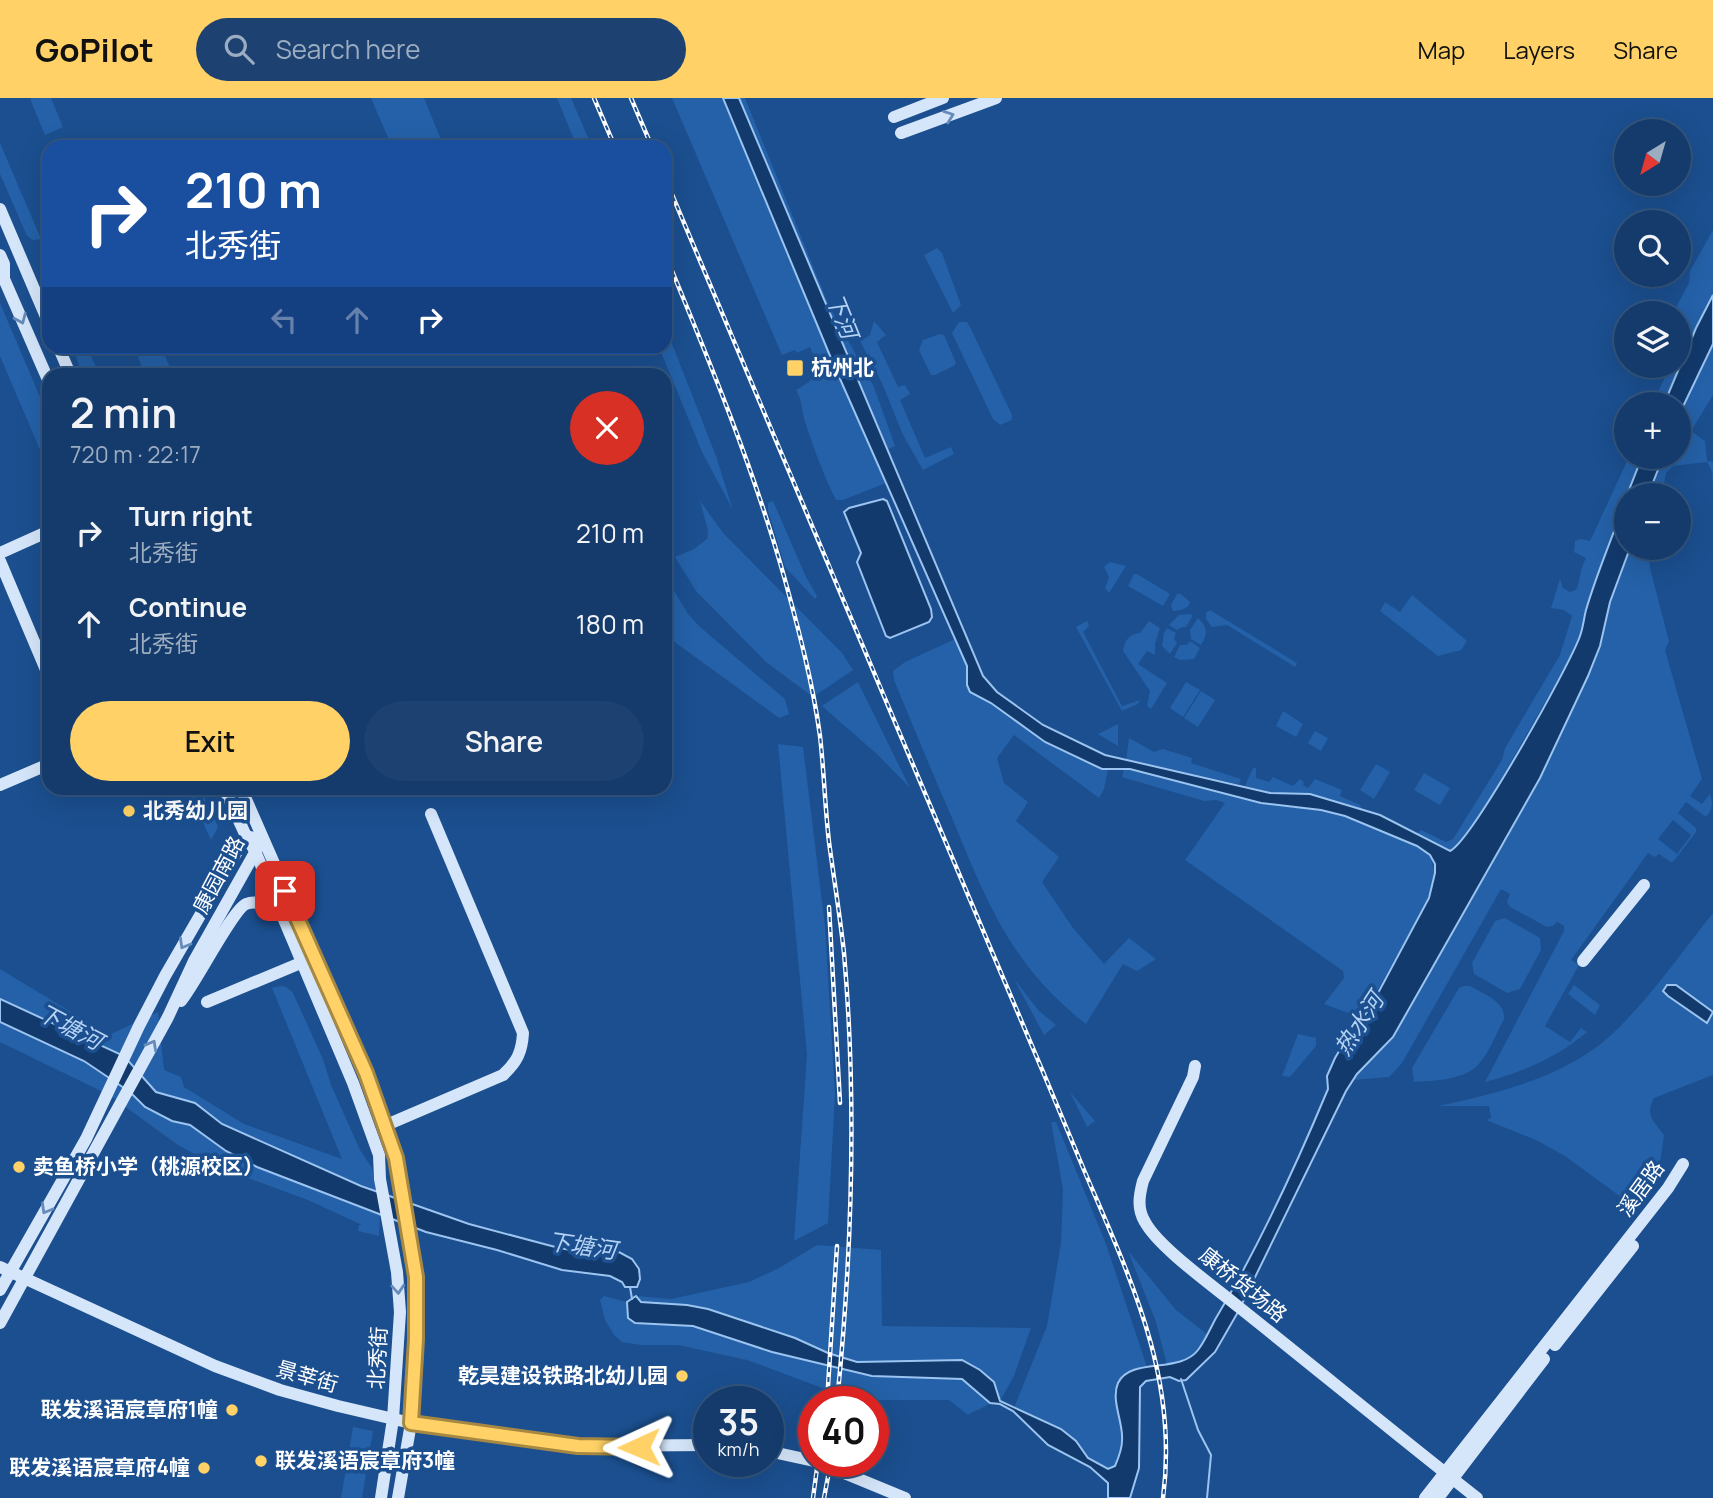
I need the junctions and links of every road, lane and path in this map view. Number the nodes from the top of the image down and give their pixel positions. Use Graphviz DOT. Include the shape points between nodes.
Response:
graph roads {
  1 [pos="943,98"];
  2 [pos="996,98"];
  3 [pos="894,117"];
  4 [pos="901,133"];
  5 [pos="0,209"];
  6 [pos="24,264"];
  7 [pos="2,269"];
  8 [pos="42,307"];
  9 [pos="43,368"];
  10 [pos="42,534"];
  11 [pos="0,553"];
  12 [pos="0,561"];
  13 [pos="42,660"];
  14 [pos="42,767"];
  15 [pos="0,785"];
  16 [pos="228,795"];
  17 [pos="243,795"];
  18 [pos="431,814"];
  19 [pos="246,836"];
  20 [pos="259,846"];
  21 [pos="1644,885"];
  22 [pos="282,914"];
  23 [pos="1583,961"];
  24 [pos="303,962"];
  25 [pos="207,1002"];
  26 [pos="168,1017"];
  27 [pos="1195,1066"];
  28 [pos="384,1126"];
  29 [pos="5,1270"];
  30 [pos="24,1279"];
  31 [pos="0,1290"];
  32 [pos="0,1323"];
  33 [pos="393,1419"];
  34 [pos="411,1423"];
  35 [pos="693,1445"];
  36 [pos="1448,1475"];
  37 [pos="854,1477"];
  38 [pos="381,1498"];
  39 [pos="398,1498"];
  40 [pos="905,1498"];
  41 [pos="1425,1498"];
  42 [pos="1438,1498"];
  43 [pos="1477,1498"];
  1 -- 3 [label="street"];
  4 -- 2 [label="street, one-way"];
  5 -- 6 [label="street"];
  6 -- 7 [label="street"];
  6 -- 8 [label="street"];
  7 -- 9 [label="street, one-way"];
  10 -- 11 [label="street"];
  12 -- 13 [label="street"];
  14 -- 15 [label="street"];
  16 -- 19 [label="street"];
  17 -- 20 [label="street"];
  18 -- 28 [label="street" via="523,1032 523,1048 503,1075"];
  19 -- 20 [label="street, 康园南路"];
  19 -- 29 [label="street, 康园南路, one-way" via="166,976 102,1107"];
  20 -- 22 [label="street"];
  20 -- 26 [label="street, 康园南路"];
  20 -- 28 [label="street" via="366,1073"];
  21 -- 23 [label="street"];
  22 -- 24 [label="street"];
  22 -- 26 [label="street" via="253,902 235,911 204,968"];
  24 -- 25 [label="street"];
  24 -- 33 [label="street, 北秀街, one-way" via="379,1155 400,1312"];
  30 -- 26 [label="street, 康园南路, one-way"];
  27 -- 36 [label="street, 康桥货场路" via="1143,1181 1140,1212 1146,1225 1225,1296"];
  28 -- 34 [label="street, 北秀街" via="396,1158 416,1277"];
  29 -- 30 [label="street, 景莘街"];
  29 -- 31 [label="street, 康园南路"];
  30 -- 32 [label="street, 康园南路"];
  30 -- 33 [label="street, 景莘街" via="280,1391"];
  33 -- 34 [label="street, 景莘街"];
  33 -- 38 [label="street, 北秀街"];
  34 -- 35 [label="street, 景莘街" via="578,1446"];
  34 -- 39 [label="street, 北秀街"];
  36 -- 36 [label="street, 溪居路" via="1678,1189 1683,1164 1668,1188"];
  36 -- 41 [label="street, 溪居路"];
  36 -- 42 [label="street, 溪居路"];
  36 -- 43 [label="street, 康桥货场路"];
  37 -- 40 [label="street"];
}
